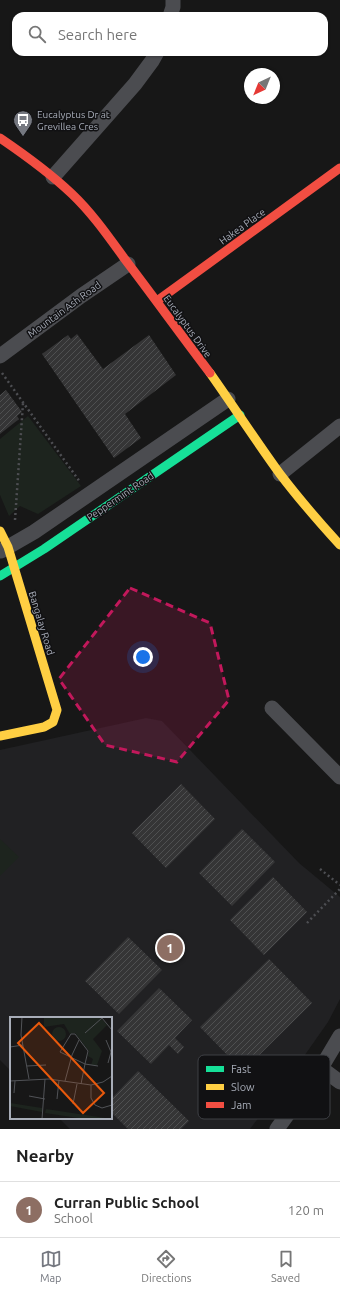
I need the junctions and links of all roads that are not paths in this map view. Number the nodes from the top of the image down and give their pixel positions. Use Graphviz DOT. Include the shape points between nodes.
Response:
graph roads {
  1 [pos="173,0"];
  2 [pos="171,12"];
  3 [pos="155,56"];
  4 [pos="0,138"];
  5 [pos="340,168"];
  6 [pos="53,177"];
  7 [pos="128,264"];
  8 [pos="157,301"];
  9 [pos="0,356"];
  10 [pos="228,399"];
  11 [pos="240,415"];
  12 [pos="340,426"];
  13 [pos="280,474"];
  14 [pos="0,531"];
  15 [pos="340,545"];
  16 [pos="4,549"];
  17 [pos="14,567"];
  18 [pos="0,576"];
  19 [pos="272,708"];
  20 [pos="0,736"];
  21 [pos="340,777"];
  22 [pos="340,1036"];
  23 [pos="329,1055"];
  24 [pos="330,1075"];
  25 [pos="340,1082"];
  26 [pos="284,1119"];
  27 [pos="277,1129"];
  1 -- 2 [label="street"];
  3 -- 6 [label="street" via="135,84"];
  4 -- 6 [label="street, Eucalyptus Drive"];
  5 -- 8 [label="street, Hakea Place"];
  6 -- 7 [label="street, Eucalyptus Drive" via="90,213"];
  7 -- 8 [label="street, Eucalyptus Drive"];
  7 -- 9 [label="street, Mountain Ash Road"];
  8 -- 10 [label="street, Eucalyptus Drive"];
  10 -- 11 [label="street, Eucalyptus Drive"];
  10 -- 16 [label="street, Peppermint Road" via="34,532"];
  11 -- 13 [label="street, Eucalyptus Drive"];
  11 -- 17 [label="street, Peppermint Road"];
  12 -- 13 [label="street"];
  13 -- 15 [label="street, Eucalyptus Drive"];
  14 -- 16 [label="street, Bangalay Road"];
  16 -- 17 [label="street, Bangalay Road"];
  17 -- 18 [label="street, Peppermint Road"];
  17 -- 20 [label="street, Bangalay Road" via="57,710 53,722 44,727"];
  19 -- 21 [label="street"];
  22 -- 23 [label="street"];
  24 -- 25 [label="street"];
  26 -- 27 [label="street"];
}
